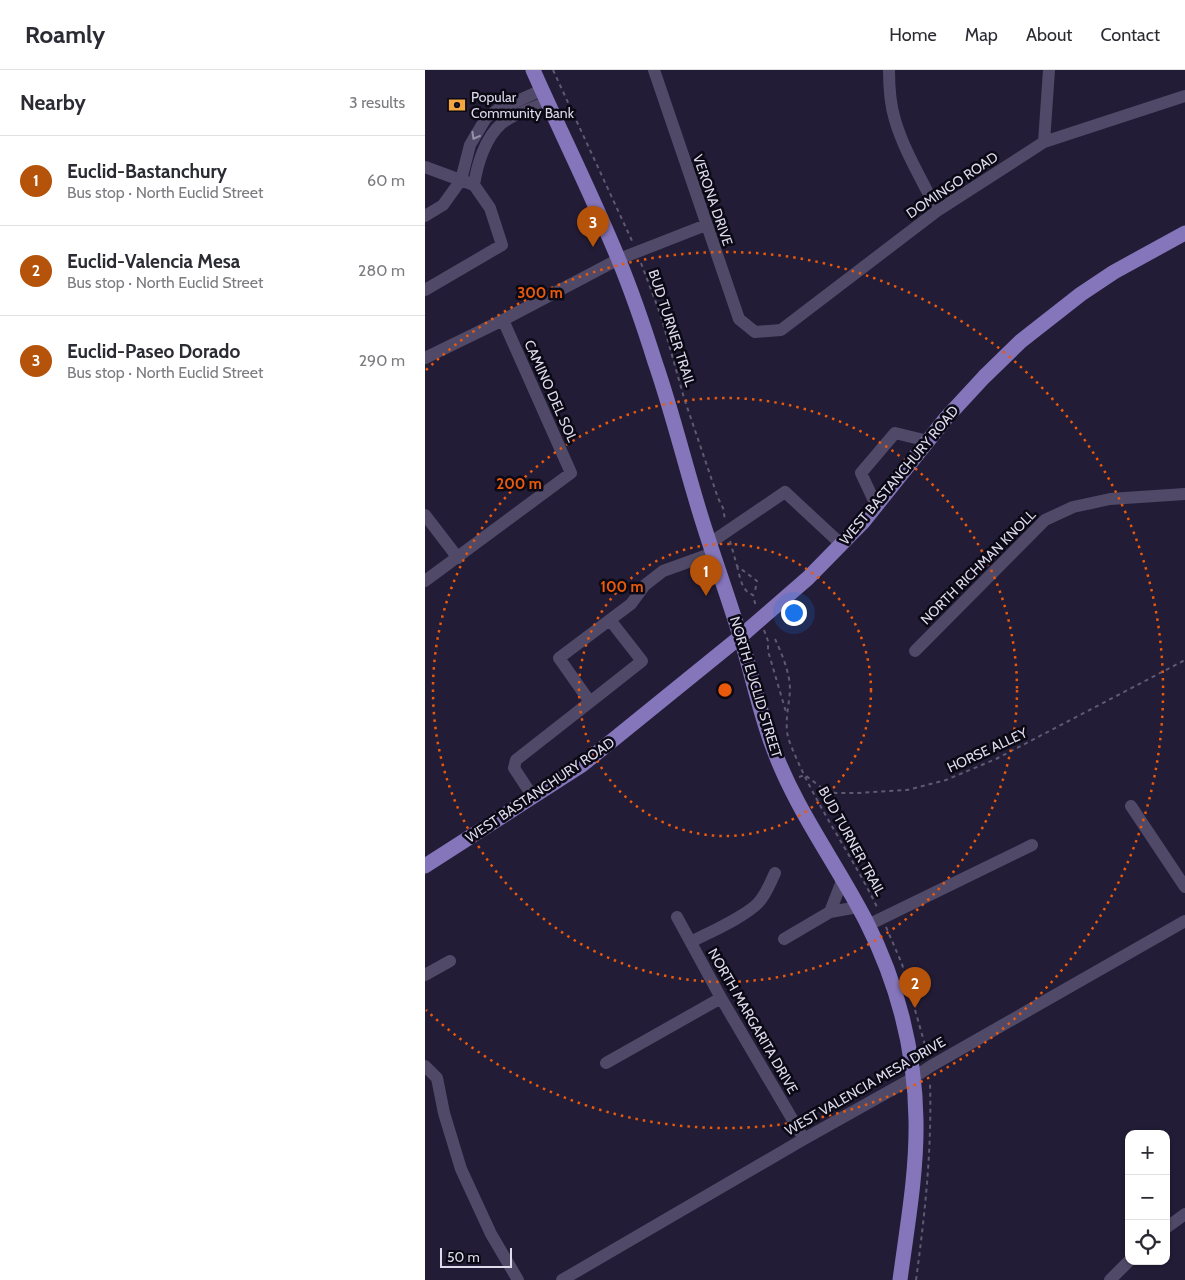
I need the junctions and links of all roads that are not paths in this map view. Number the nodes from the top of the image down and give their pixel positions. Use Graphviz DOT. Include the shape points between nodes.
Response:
graph roads {
  1 [pos="533,70"];
  2 [pos="654,70"];
  3 [pos="889,70"];
  4 [pos="1049,70"];
  5 [pos="545,96"];
  6 [pos="1185,96"];
  7 [pos="1044,142"];
  8 [pos="425,167"];
  9 [pos="461,180"];
  10 [pos="475,180"];
  11 [pos="937,211"];
  12 [pos="425,216"];
  13 [pos="706,225"];
  14 [pos="1185,232"];
  15 [pos="619,259"];
  16 [pos="425,290"];
  17 [pos="503,320"];
  18 [pos="755,332"];
  19 [pos="425,358"];
  20 [pos="928,441"];
  21 [pos="1185,494"];
  22 [pos="876,505"];
  23 [pos="425,515"];
  24 [pos="841,544"];
  25 [pos="712,548"];
  26 [pos="458,558"];
  27 [pos="425,581"];
  28 [pos="610,620"];
  29 [pos="740,637"];
  30 [pos="915,651"];
  31 [pos="590,702"];
  32 [pos="533,797"];
  33 [pos="1131,806"];
  34 [pos="1032,845"];
  35 [pos="425,866"];
  36 [pos="775,873"];
  37 [pos="842,881"];
  38 [pos="1185,887"];
  39 [pos="858,907"];
  40 [pos="830,912"];
  41 [pos="677,917"];
  42 [pos="1185,921"];
  43 [pos="868,925"];
  44 [pos="784,939"];
  45 [pos="691,942"];
  46 [pos="449,961"];
  47 [pos="425,975"];
  48 [pos="721,998"];
  49 [pos="606,1063"];
  50 [pos="425,1066"];
  51 [pos="913,1078"];
  52 [pos="804,1139"];
  53 [pos="1185,1214"];
  54 [pos="1170,1225"];
  55 [pos="1125,1265"];
  56 [pos="575,1277"];
  57 [pos="518,1280"];
  58 [pos="562,1280"];
  59 [pos="900,1280"];
  60 [pos="1110,1280"];
  1 -- 5 [label="main road, NORTH EUCLID STREET"];
  2 -- 13 [label="street, VERONA DRIVE"];
  3 -- 11 [label="street" via="895,119"];
  4 -- 7 [label="street"];
  5 -- 9 [label="street, one-way" via="497,110 486,118 470,145"];
  5 -- 10 [label="street" via="501,124 483,152"];
  5 -- 15 [label="main road, NORTH EUCLID STREET"];
  6 -- 7 [label="street, DOMINGO ROAD"];
  7 -- 11 [label="street, DOMINGO ROAD"];
  8 -- 9 [label="street"];
  9 -- 10 [label="street"];
  9 -- 12 [label="street" via="443,205"];
  10 -- 16 [label="street" via="490,208 502,245"];
  11 -- 18 [label="street, DOMINGO ROAD" via="781,330"];
  13 -- 15 [label="street"];
  13 -- 18 [label="street, VERONA DRIVE" via="739,319"];
  14 -- 20 [label="main road, WEST BASTANCHURY ROAD" via="1115,272 1035,329 984,377"];
  15 -- 17 [label="street"];
  15 -- 25 [label="main road, NORTH EUCLID STREET" via="656,363"];
  17 -- 19 [label="street"];
  17 -- 26 [label="street, CAMINO DEL SOL" via="571,473"];
  20 -- 22 [label="main road, WEST BASTANCHURY ROAD"];
  20 -- 22 [label="street" via="895,433 861,473"];
  21 -- 30 [label="street, NORTH RICHMAN KNOLL" via="1110,499 1073,507 1045,520"];
  22 -- 24 [label="main road, WEST BASTANCHURY ROAD"];
  23 -- 26 [label="street"];
  24 -- 25 [label="street" via="785,492 727,531"];
  24 -- 29 [label="main road, WEST BASTANCHURY ROAD" via="808,578"];
  25 -- 28 [label="street" via="663,571 645,585 631,604"];
  25 -- 29 [label="main road, NORTH EUCLID STREET"];
  26 -- 27 [label="street"];
  28 -- 31 [label="street" via="559,658"];
  28 -- 31 [label="street" via="642,661"];
  29 -- 32 [label="main road, WEST BASTANCHURY ROAD" via="613,742"];
  29 -- 37 [label="main road, NORTH EUCLID STREET" via="771,744 811,829"];
  31 -- 32 [label="street" via="516,760 514,768"];
  32 -- 35 [label="main road, WEST BASTANCHURY ROAD"];
  33 -- 38 [label="street"];
  34 -- 43 [label="street"];
  36 -- 45 [label="street" via="756,905"];
  37 -- 39 [label="main road, NORTH EUCLID STREET"];
  37 -- 40 [label="street"];
  39 -- 40 [label="street"];
  39 -- 43 [label="main road, NORTH EUCLID STREET"];
  40 -- 44 [label="street"];
  41 -- 45 [label="street, NORTH MARGARITA DRIVE"];
  42 -- 51 [label="street, WEST VALENCIA MESA DRIVE"];
  43 -- 51 [label="main road, NORTH EUCLID STREET" via="895,990"];
  45 -- 48 [label="street, NORTH MARGARITA DRIVE"];
  46 -- 47 [label="street"];
  48 -- 49 [label="street"];
  48 -- 52 [label="street, NORTH MARGARITA DRIVE"];
  50 -- 57 [label="street" via="437,1078 461,1169 491,1234"];
  51 -- 52 [label="street, WEST VALENCIA MESA DRIVE"];
  51 -- 59 [label="main road, NORTH EUCLID STREET" via="915,1160"];
  52 -- 56 [label="street, WEST VALENCIA MESA DRIVE"];
  53 -- 54 [label="street"];
  55 -- 60 [label="street"];
  56 -- 58 [label="street, WEST VALENCIA MESA DRIVE"];
}
